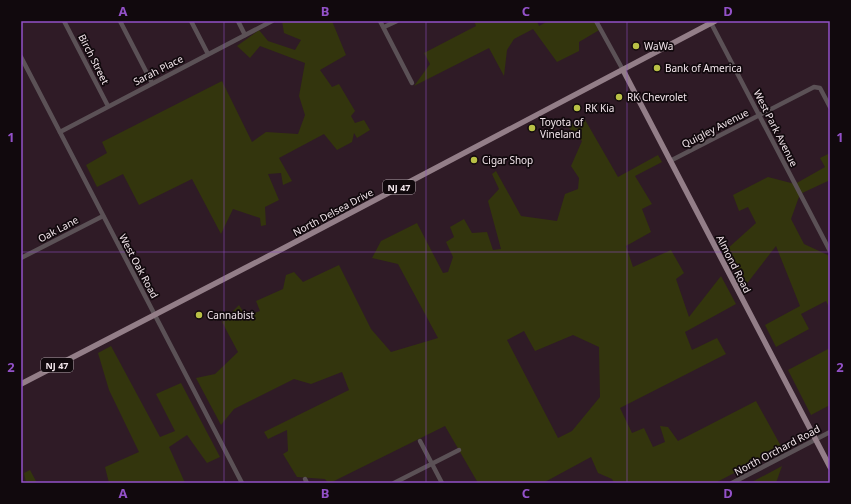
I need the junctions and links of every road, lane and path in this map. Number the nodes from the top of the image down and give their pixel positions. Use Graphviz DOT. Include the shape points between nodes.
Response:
graph roads {
  1 [pos="64,21"];
  2 [pos="120,21"];
  3 [pos="191,21"];
  4 [pos="238,21"];
  5 [pos="272,21"];
  6 [pos="380,21"];
  7 [pos="396,21"];
  8 [pos="596,21"];
  9 [pos="712,22"];
  10 [pos="384,28"];
  11 [pos="245,35"];
  12 [pos="208,54"];
  13 [pos="21,57"];
  14 [pos="623,70"];
  15 [pos="152,83"];
  16 [pos="412,83"];
  17 [pos="108,106"];
  18 [pos="830,107"];
  19 [pos="760,115"];
  20 [pos="60,132"];
  21 [pos="670,160"];
  22 [pos="103,216"];
  23 [pos="830,251"];
  24 [pos="21,258"];
  25 [pos="155,314"];
  26 [pos="21,384"];
  27 [pos="830,432"];
  28 [pos="815,440"];
  29 [pos="420,441"];
  30 [pos="458,450"];
  31 [pos="432,464"];
  32 [pos="830,467"];
  33 [pos="242,483"];
  34 [pos="394,483"];
  35 [pos="442,483"];
  36 [pos="732,483"];
  1 -- 17 [label="street, Birch Street"];
  2 -- 15 [label="street"];
  3 -- 12 [label="street"];
  4 -- 11 [label="street"];
  5 -- 11 [label="street, Sarah Place"];
  6 -- 10 [label="street"];
  7 -- 10 [label="street"];
  8 -- 14 [label="street"];
  9 -- 14 [label="main road, North Delsea Drive / NJ 47"];
  9 -- 19 [label="street, West Park Avenue"];
  10 -- 16 [label="street"];
  11 -- 12 [label="street, Sarah Place"];
  12 -- 15 [label="street, Sarah Place"];
  13 -- 20 [label="street, West Oak Road"];
  14 -- 21 [label="main road, Almond Road"];
  14 -- 25 [label="main road, North Delsea Drive / NJ 47"];
  15 -- 17 [label="street, Sarah Place"];
  17 -- 20 [label="street, Sarah Place"];
  18 -- 19 [label="street, Quigley Avenue" via="820,88 814,87"];
  19 -- 21 [label="street, Quigley Avenue"];
  19 -- 23 [label="street, West Park Avenue"];
  20 -- 22 [label="street, West Oak Road"];
  21 -- 28 [label="main road, Almond Road"];
  22 -- 24 [label="street, Oak Lane"];
  22 -- 25 [label="street, West Oak Road"];
  25 -- 26 [label="main road, North Delsea Drive / NJ 47"];
  25 -- 33 [label="street, West Oak Road"];
  27 -- 28 [label="street, North Orchard Road"];
  28 -- 32 [label="main road, Almond Road"];
  28 -- 36 [label="street, North Orchard Road"];
  29 -- 31 [label="street"];
  30 -- 31 [label="street"];
  31 -- 34 [label="street"];
  31 -- 35 [label="street"];
}
